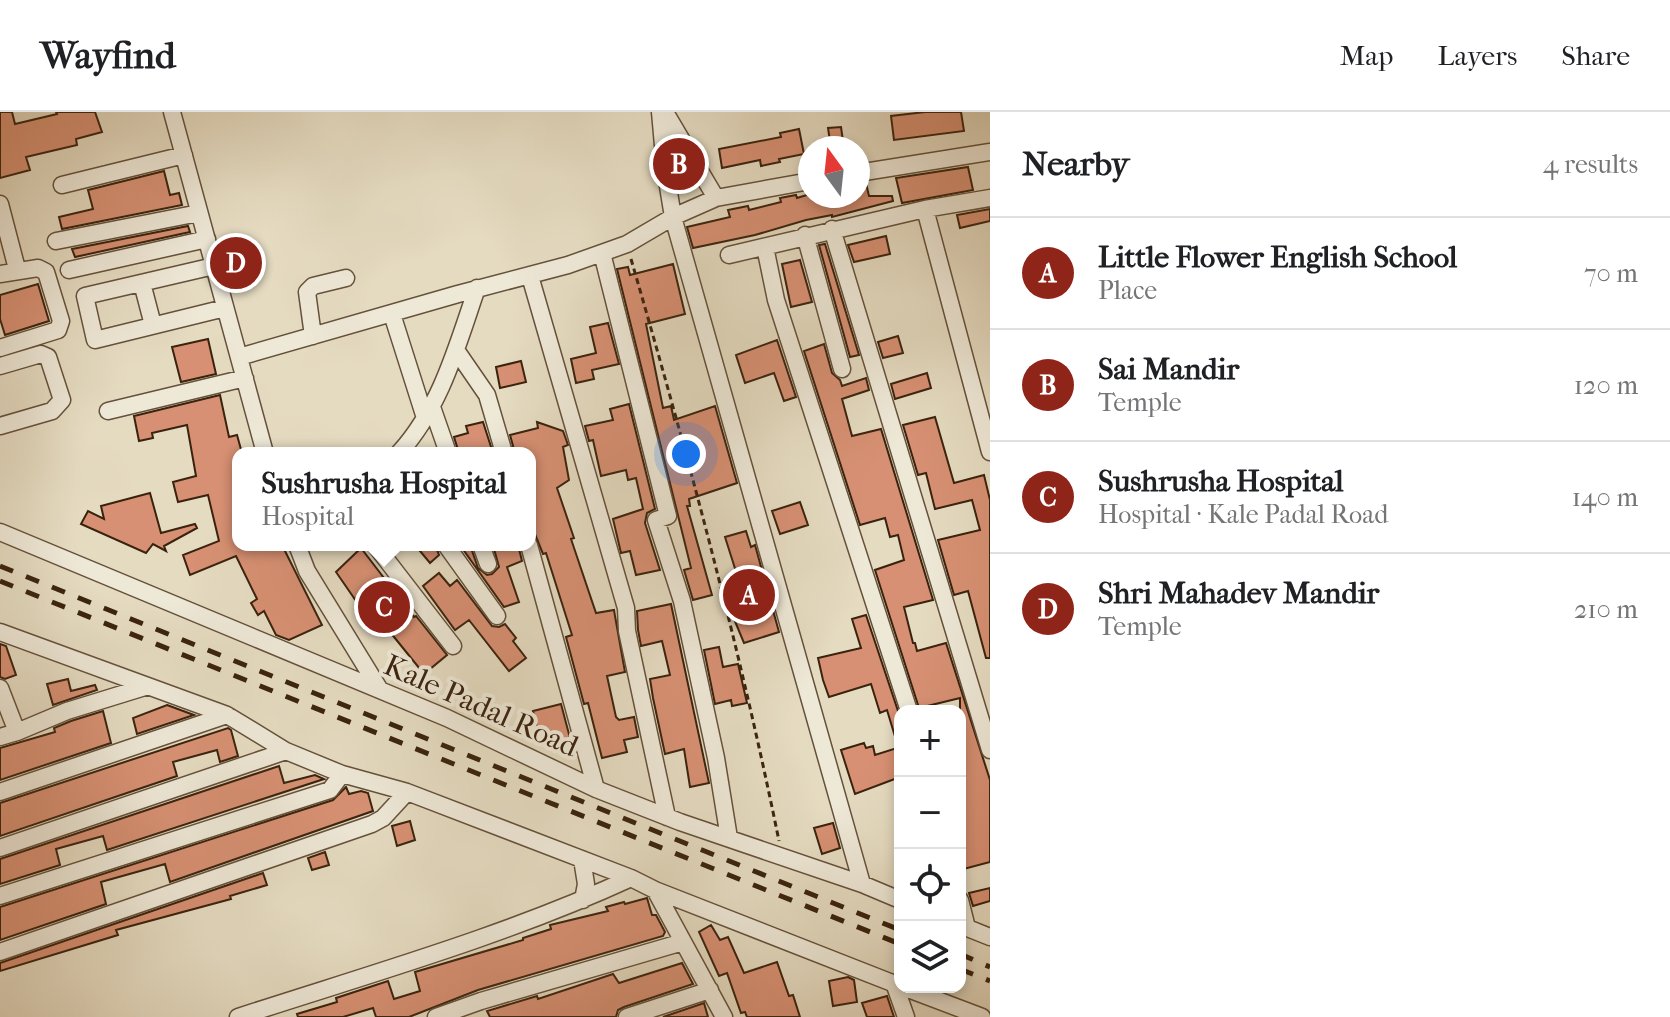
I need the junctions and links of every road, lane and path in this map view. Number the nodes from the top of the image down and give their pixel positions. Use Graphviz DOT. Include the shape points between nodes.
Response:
graph roads {
  1 [pos="172,112"];
  2 [pos="662,112"];
  3 [pos="990,152"];
  4 [pos="184,155"];
  5 [pos="870,171"];
  6 [pos="798,183"];
  7 [pos="62,185"];
  8 [pos="716,198"];
  9 [pos="990,198"];
  10 [pos="0,204"];
  11 [pos="925,209"];
  12 [pos="199,213"];
  13 [pos="673,217"];
  14 [pos="832,229"];
  15 [pos="805,235"];
  16 [pos="207,239"];
  17 [pos="56,241"];
  18 [pos="627,244"];
  19 [pos="765,247"];
  20 [pos="602,253"];
  21 [pos="729,255"];
  22 [pos="214,266"];
  23 [pos="17,269"];
  24 [pos="69,270"];
  25 [pos="0,274"];
  26 [pos="530,276"];
  27 [pos="346,278"];
  28 [pos="142,283"];
  29 [pos="477,288"];
  30 [pos="225,308"];
  31 [pos="392,314"];
  32 [pos="153,325"];
  33 [pos="313,336"];
  34 [pos="0,348"];
  35 [pos="456,350"];
  36 [pos="239,357"];
  37 [pos="0,366"];
  38 [pos="842,369"];
  39 [pos="245,378"];
  40 [pos="108,411"];
  41 [pos="428,412"];
  42 [pos="0,426"];
  43 [pos="263,447"];
  44 [pos="405,447"];
  45 [pos="445,447"];
  46 [pos="502,447"];
  47 [pos="990,452"];
  48 [pos="0,532"];
  49 [pos="380,551"];
  50 [pos="450,551"];
  51 [pos="483,551"];
  52 [pos="531,551"];
  53 [pos="300,552"];
  54 [pos="488,564"];
  55 [pos="497,616"];
  56 [pos="0,632"];
  57 [pos="453,646"];
  58 [pos="148,686"];
  59 [pos="0,688"];
  60 [pos="380,690"];
  61 [pos="907,705"];
  62 [pos="227,715"];
  63 [pos="17,732"];
  64 [pos="0,737"];
  65 [pos="990,750"];
  66 [pos="286,751"];
  67 [pos="342,774"];
  68 [pos="596,789"];
  69 [pos="0,792"];
  70 [pos="407,792"];
  71 [pos="667,817"];
  72 [pos="729,838"];
  73 [pos="0,848"];
  74 [pos="782,855"];
  75 [pos="582,859"];
  76 [pos="631,878"];
  77 [pos="862,884"];
  78 [pos="655,890"];
  79 [pos="0,896"];
  80 [pos="894,897"];
  81 [pos="583,900"];
  82 [pos="966,927"];
  83 [pos="990,937"];
  84 [pos="683,942"];
  85 [pos="0,952"];
  86 [pos="894,983"];
  87 [pos="710,990"];
  88 [pos="901,993"];
  89 [pos="920,993"];
  90 [pos="238,1017"];
  91 [pos="436,1017"];
  92 [pos="627,1017"];
  93 [pos="724,1017"];
  94 [pos="906,1017"];
  95 [pos="982,1017"];
  1 -- 4 [label="street"];
  2 -- 8 [label="street"];
  2 -- 13 [label="street"];
  3 -- 5 [label="street"];
  4 -- 7 [label="street"];
  4 -- 12 [label="street"];
  6 -- 8 [label="street"];
  8 -- 13 [label="street"];
  9 -- 11 [label="street"];
  10 -- 23 [label="street"];
  11 -- 14 [label="street"];
  11 -- 47 [label="street"];
  12 -- 16 [label="street"];
  12 -- 17 [label="street"];
  13 -- 18 [label="street"];
  13 -- 77 [label="street"];
  14 -- 15 [label="street"];
  14 -- 65 [label="street"];
  15 -- 19 [label="street"];
  15 -- 38 [label="street"];
  16 -- 22 [label="street"];
  16 -- 24 [label="street"];
  18 -- 20 [label="street"];
  18 -- 74 [label="path" via="733,629"];
  19 -- 21 [label="street"];
  19 -- 61 [label="street" via="776,300"];
  20 -- 26 [label="street"];
  20 -- 72 [label="street" via="668,516 656,520 682,601"];
  22 -- 28 [label="street"];
  22 -- 30 [label="street"];
  23 -- 25 [label="street"];
  23 -- 34 [label="street" via="46,272 61,327"];
  26 -- 29 [label="street"];
  26 -- 71 [label="street" via="626,608"];
  27 -- 33 [label="street" via="307,292"];
  28 -- 32 [label="street"];
  28 -- 32 [label="street" via="85,296 95,340"];
  29 -- 31 [label="street"];
  29 -- 35 [label="street"];
  30 -- 32 [label="street"];
  30 -- 36 [label="street"];
  31 -- 33 [label="street"];
  31 -- 41 [label="street"];
  33 -- 36 [label="street"];
  35 -- 41 [label="street"];
  35 -- 46 [label="street" via="487,395"];
  36 -- 39 [label="street"];
  37 -- 42 [label="street" via="41,354 48,357 62,400 52,411"];
  39 -- 40 [label="street"];
  39 -- 43 [label="street"];
  41 -- 44 [label="street"];
  41 -- 45 [label="street"];
  48 -- 60 [label="street, Kale Padal Road"];
  49 -- 57 [label="street"];
  50 -- 55 [label="street"];
  51 -- 54 [label="street"];
  52 -- 68 [label="street"];
  53 -- 60 [label="street"];
  56 -- 58 [label="street"];
  58 -- 62 [label="street"];
  58 -- 63 [label="street"];
  59 -- 63 [label="street"];
  60 -- 68 [label="street, Kale Padal Road"];
  62 -- 66 [label="street"];
  62 -- 69 [label="street"];
  63 -- 64 [label="street"];
  66 -- 67 [label="street"];
  66 -- 73 [label="street"];
  67 -- 70 [label="street"];
  67 -- 79 [label="street" via="330,790"];
  68 -- 71 [label="street, Kale Padal Road"];
  70 -- 75 [label="street"];
  70 -- 85 [label="street" via="372,824"];
  71 -- 72 [label="street, Kale Padal Road"];
  72 -- 74 [label="street, Kale Padal Road"];
  74 -- 77 [label="street, Kale Padal Road"];
  75 -- 76 [label="street"];
  75 -- 81 [label="street"];
  76 -- 78 [label="street"];
  76 -- 81 [label="street"];
  77 -- 80 [label="street, Kale Padal Road"];
  78 -- 84 [label="street"];
  78 -- 86 [label="street"];
  81 -- 90 [label="street"];
  82 -- 83 [label="street"];
  84 -- 87 [label="street"];
  84 -- 91 [label="street"];
  87 -- 92 [label="street"];
  87 -- 93 [label="street"];
  88 -- 94 [label="street"];
  89 -- 95 [label="street"];
}
